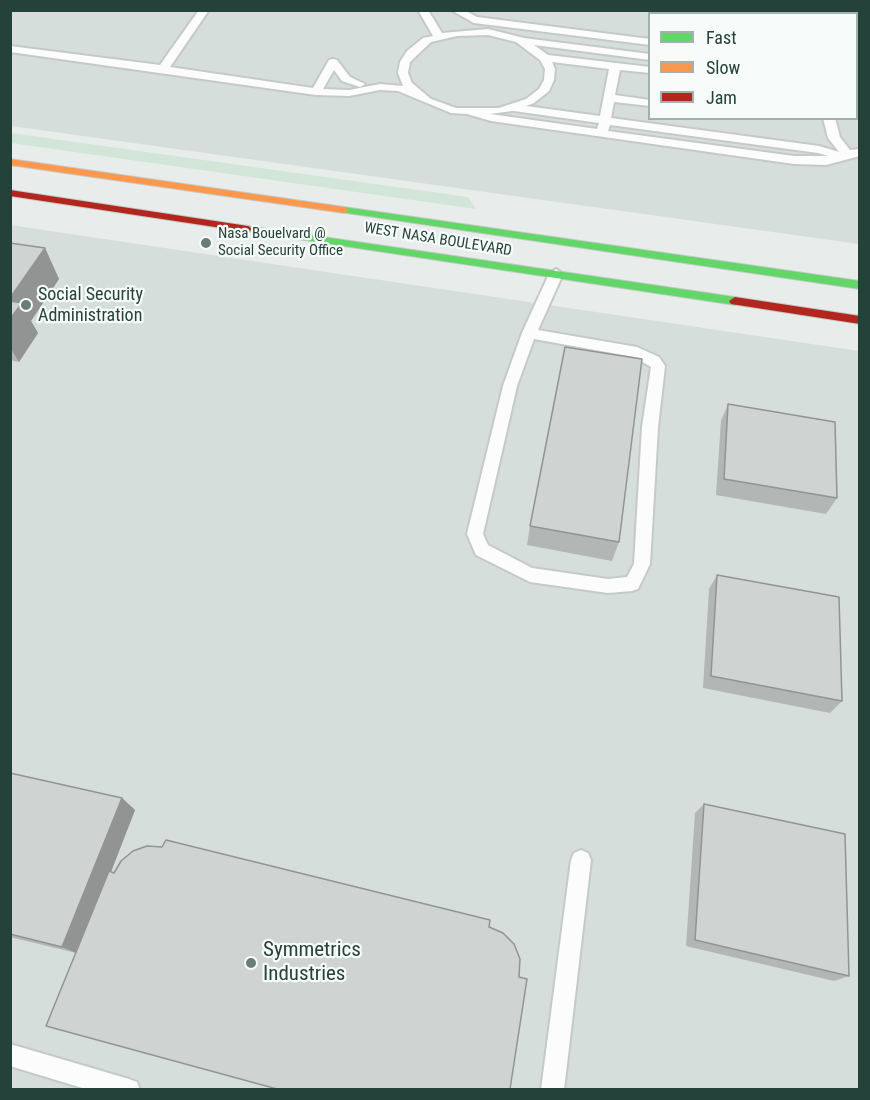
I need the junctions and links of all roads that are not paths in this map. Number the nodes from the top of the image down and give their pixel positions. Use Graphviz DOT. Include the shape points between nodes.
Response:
graph roads {
  1 [pos="204,10"];
  2 [pos="423,10"];
  3 [pos="455,10"];
  4 [pos="471,32"];
  5 [pos="648,34"];
  6 [pos="438,36"];
  7 [pos="621,39"];
  8 [pos="520,40"];
  9 [pos="648,42"];
  10 [pos="10,49"];
  11 [pos="545,57"];
  12 [pos="648,57"];
  13 [pos="405,62"];
  14 [pos="163,69"];
  15 [pos="615,70"];
  16 [pos="648,70"];
  17 [pos="648,78"];
  18 [pos="360,84"];
  19 [pos="317,90"];
  20 [pos="416,94"];
  21 [pos="609,98"];
  22 [pos="648,103"];
  23 [pos="513,108"];
  24 [pos="472,113"];
  25 [pos="830,120"];
  26 [pos="603,127"];
  27 [pos="849,154"];
  28 [pos="10,162"];
  29 [pos="10,193"];
  30 [pos="414,237"];
  31 [pos="556,274"];
  32 [pos="860,285"];
  33 [pos="860,320"];
  34 [pos="529,333"];
  35 [pos="581,860"];
  36 [pos="10,1055"];
  37 [pos="129,1089"];
  38 [pos="552,1089"];
  1 -- 14 [label="lane"];
  2 -- 6 [label="lane"];
  3 -- 4 [label="lane"];
  3 -- 7 [label="lane" via="474,20"];
  4 -- 6 [label="lane"];
  4 -- 8 [label="lane"];
  5 -- 7 [label="lane" via="640,32"];
  6 -- 13 [label="lane" via="420,46"];
  7 -- 9 [label="lane"];
  8 -- 11 [label="lane"];
  8 -- 12 [label="lane"];
  10 -- 14 [label="lane"];
  11 -- 15 [label="lane"];
  11 -- 23 [label="lane" via="550,69 543,91"];
  13 -- 18 [label="lane" via="396,73 382,80"];
  13 -- 20 [label="lane" via="403,73"];
  14 -- 19 [label="lane"];
  15 -- 16 [label="lane"];
  15 -- 17 [label="lane"];
  15 -- 21 [label="lane"];
  18 -- 19 [label="lane"];
  18 -- 19 [label="lane" via="346,79 333,62"];
  19 -- 20 [label="lane" via="349,93 380,87"];
  20 -- 24 [label="lane" via="440,107"];
  21 -- 22 [label="lane"];
  21 -- 26 [label="lane"];
  23 -- 24 [label="lane"];
  23 -- 26 [label="lane"];
  24 -- 26 [label="lane"];
  25 -- 27 [label="lane" via="834,138"];
  26 -- 27 [label="lane" via="794,160 826,161"];
  28 -- 30 [label="main road, WEST NASA BOULEVARD"];
  29 -- 30 [label="main road, WEST NASA BOULEVARD"];
  30 -- 31 [label="main road, WEST NASA BOULEVARD"];
  30 -- 32 [label="main road, WEST NASA BOULEVARD"];
  31 -- 33 [label="main road, WEST NASA BOULEVARD"];
  31 -- 34 [label="lane"];
  34 -- 34 [label="lane" via="510,386 475,534 482,550 530,575 608,586 632,584 642,564 650,427 658,366 637,352"];
  35 -- 38 [label="lane"];
  36 -- 37 [label="lane"];
}
